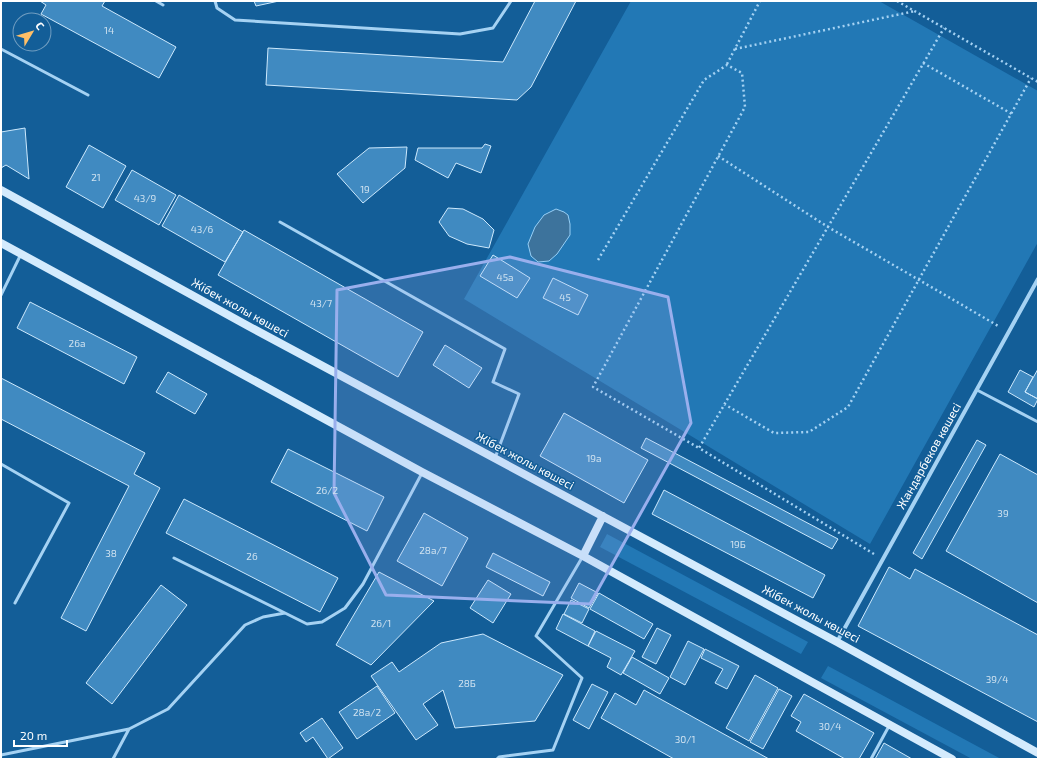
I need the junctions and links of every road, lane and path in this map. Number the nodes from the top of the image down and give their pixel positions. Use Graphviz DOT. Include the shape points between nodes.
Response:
graph roads {
  1 [pos="156,1"];
  2 [pos="216,1"];
  3 [pos="511,1"];
  4 [pos="760,1"];
  5 [pos="897,1"];
  6 [pos="163,5"];
  7 [pos="915,11"];
  8 [pos="944,28"];
  9 [pos="1,49"];
  10 [pos="735,49"];
  11 [pos="923,63"];
  12 [pos="726,64"];
  13 [pos="1032,78"];
  14 [pos="1038,82"];
  15 [pos="88,95"];
  16 [pos="1012,114"];
  17 [pos="718,156"];
  18 [pos="1,190"];
  19 [pos="280,222"];
  20 [pos="828,227"];
  21 [pos="1,243"];
  22 [pos="21,254"];
  23 [pos="598,260"];
  24 [pos="1038,279"];
  25 [pos="919,280"];
  26 [pos="1,295"];
  27 [pos="1009,332"];
  28 [pos="977,390"];
  29 [pos="724,404"];
  30 [pos="1038,422"];
  31 [pos="699,448"];
  32 [pos="494,458"];
  33 [pos="1,464"];
  34 [pos="422,472"];
  35 [pos="603,516"];
  36 [pos="583,556"];
  37 [pos="174,558"];
  38 [pos="883,559"];
  39 [pos="15,603"];
  40 [pos="285,613"];
  41 [pos="837,642"];
  42 [pos="890,725"];
  43 [pos="129,729"];
  44 [pos="1038,753"];
  45 [pos="1,755"];
  46 [pos="113,759"];
  47 [pos="497,759"];
  48 [pos="871,759"];
  49 [pos="952,759"];
  1 -- 6 [label="lane"];
  2 -- 3 [label="lane" via="218,8 235,20 460,34 493,28"];
  4 -- 10 [label="path"];
  5 -- 7 [label="path"];
  7 -- 8 [label="path"];
  7 -- 10 [label="path"];
  8 -- 11 [label="path"];
  8 -- 13 [label="path"];
  9 -- 15 [label="lane"];
  10 -- 12 [label="path"];
  11 -- 16 [label="path"];
  11 -- 20 [label="path"];
  12 -- 17 [label="path" via="742,73 745,107"];
  12 -- 23 [label="path" via="704,80"];
  13 -- 14 [label="path"];
  13 -- 16 [label="path"];
  16 -- 25 [label="path"];
  17 -- 20 [label="path"];
  17 -- 31 [label="path" via="594,387"];
  18 -- 32 [label="main road, Жібек жолы көшесі"];
  19 -- 32 [label="lane" via="505,349 493,382 519,394"];
  20 -- 25 [label="path"];
  20 -- 29 [label="path"];
  21 -- 22 [label="main road"];
  22 -- 26 [label="lane"];
  22 -- 34 [label="main road"];
  24 -- 27 [label="street, Жандарбеков көшесі"];
  25 -- 27 [label="path"];
  25 -- 29 [label="path" via="848,407 809,432 774,433"];
  27 -- 28 [label="street, Жандарбеков көшесі"];
  28 -- 30 [label="lane"];
  28 -- 38 [label="street, Жандарбеков көшесі"];
  29 -- 31 [label="path"];
  31 -- 38 [label="path"];
  32 -- 35 [label="main road, Жібек жолы көшесі"];
  33 -- 39 [label="lane" via="69,502"];
  34 -- 36 [label="main road"];
  34 -- 40 [label="lane" via="363,584 345,608 322,622 307,624"];
  35 -- 36 [label="main road"];
  35 -- 41 [label="main road, Жібек жолы көшесі"];
  36 -- 42 [label="main road"];
  36 -- 47 [label="lane" via="536,636 582,678 553,750 499,756"];
  37 -- 40 [label="lane"];
  38 -- 41 [label="street, Жандарбеков көшесі"];
  40 -- 43 [label="lane" via="262,617 245,625 168,709"];
  41 -- 44 [label="main road, Жібек жолы көшесі"];
  42 -- 48 [label="lane"];
  42 -- 49 [label="main road"];
  43 -- 45 [label="lane"];
  43 -- 46 [label="lane"];
}
